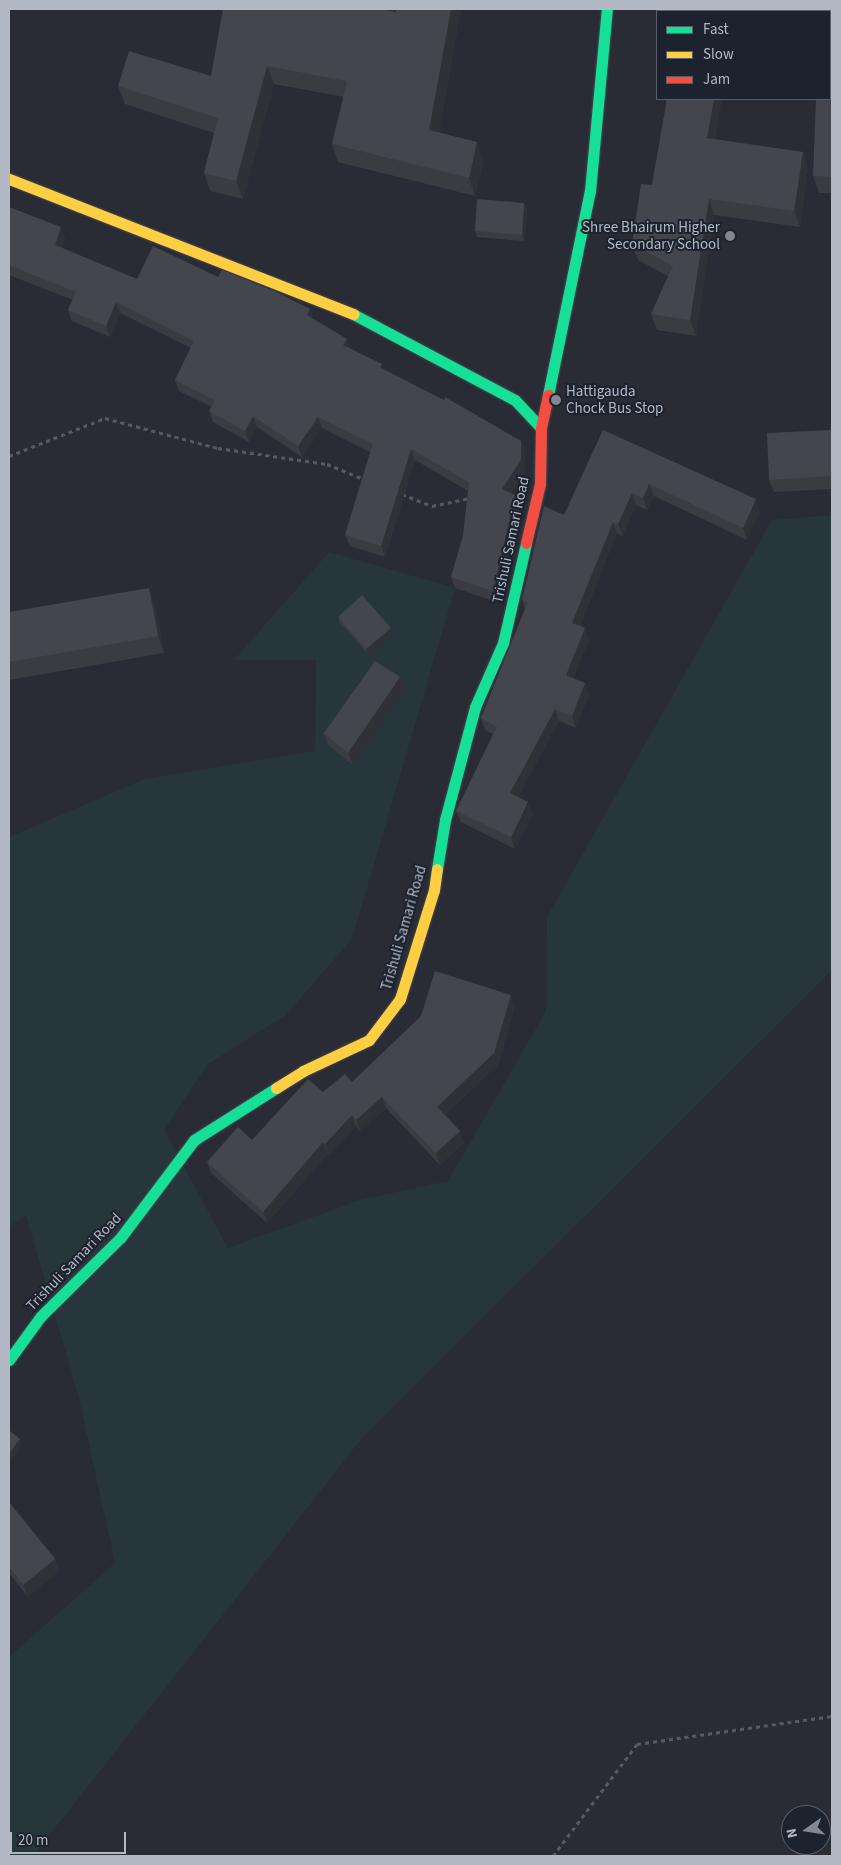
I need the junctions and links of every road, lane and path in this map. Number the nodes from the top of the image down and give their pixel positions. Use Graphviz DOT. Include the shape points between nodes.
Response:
graph roads {
  1 [pos="607,9"];
  2 [pos="9,179"];
  3 [pos="541,428"];
  4 [pos="9,456"];
  5 [pos="371,482"];
  6 [pos="397,492"];
  7 [pos="477,496"];
  8 [pos="9,1360"];
  9 [pos="832,1716"];
  10 [pos="552,1856"];
  1 -- 3 [label="street, Trishuli Samari Road" via="590,191"];
  2 -- 3 [label="street" via="373,322 516,400"];
  3 -- 8 [label="street, Trishuli Samari Road" via="540,484 503,643 475,707 445,820 434,890 400,999 369,1040 303,1071 194,1140 121,1237 41,1316"];
  4 -- 5 [label="path" via="105,418 218,448 327,464"];
  6 -- 7 [label="path" via="432,506"];
  9 -- 10 [label="path" via="637,1744"];
}
